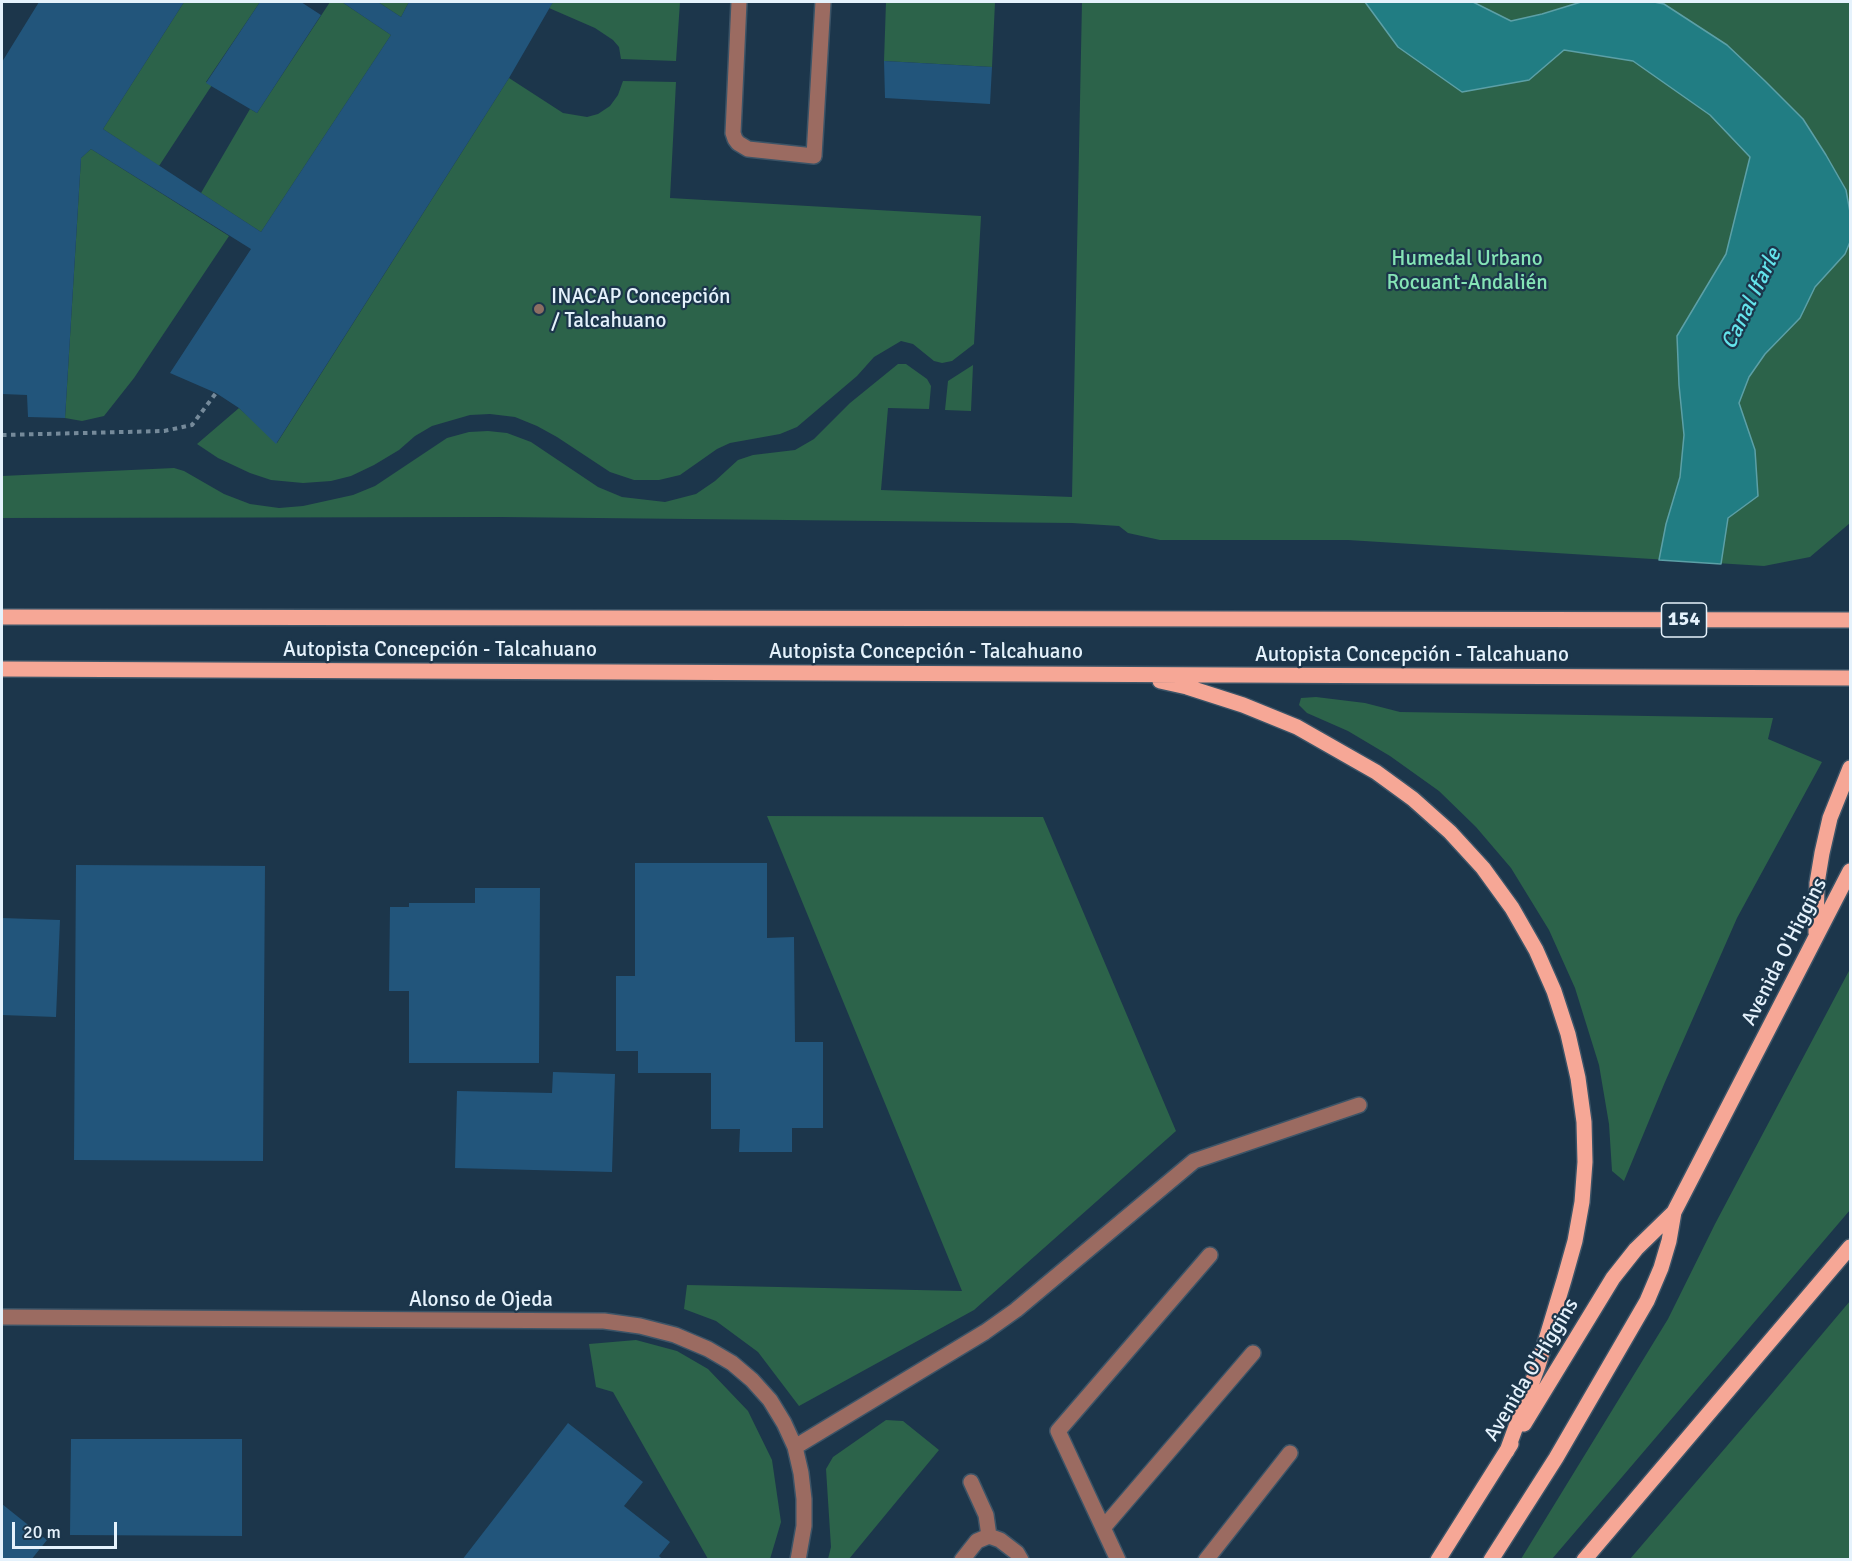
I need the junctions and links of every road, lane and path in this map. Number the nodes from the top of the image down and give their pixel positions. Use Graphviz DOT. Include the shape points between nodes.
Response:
graph roads {
  1 [pos="739,2"];
  2 [pos="823,2"];
  3 [pos="216,393"];
  4 [pos="2,435"];
  5 [pos="2,617"];
  6 [pos="1851,620"];
  7 [pos="2,669"];
  8 [pos="1130,674"];
  9 [pos="1851,678"];
  10 [pos="1851,768"];
  11 [pos="1851,871"];
  12 [pos="1815,938"];
  13 [pos="1359,1105"];
  14 [pos="1674,1212"];
  15 [pos="1851,1247"];
  16 [pos="1210,1255"];
  17 [pos="2,1317"];
  18 [pos="1253,1353"];
  19 [pos="795,1447"];
  20 [pos="1507,1451"];
  21 [pos="1290,1453"];
  22 [pos="971,1482"];
  23 [pos="1103,1528"];
  24 [pos="989,1536"];
  25 [pos="798,1560"];
  26 [pos="962,1560"];
  27 [pos="1021,1560"];
  28 [pos="1118,1560"];
  29 [pos="1206,1560"];
  30 [pos="1438,1560"];
  31 [pos="1491,1560"];
  32 [pos="1584,1560"];
  1 -- 2 [label="street" via="735,139 748,148 814,156"];
  3 -- 4 [label="path" via="192,425 164,431"];
  5 -- 6 [label="main road, Autopista Concepción - Talcahuano / 154"];
  7 -- 8 [label="main road, Autopista Concepción - Talcahuano"];
  8 -- 9 [label="main road, Autopista Concepción - Talcahuano"];
  8 -- 20 [label="main road" via="1243,705 1297,727 1376,772 1450,832 1483,868 1536,950 1568,1034 1584,1122 1585,1162 1582,1202 1570,1261"];
  10 -- 12 [label="main road" via="1830,818 1822,853"];
  11 -- 12 [label="main road, Avenida O'Higgins"];
  12 -- 14 [label="main road, Avenida O'Higgins"];
  13 -- 19 [label="street" via="1194,1161 1016,1310"];
  14 -- 20 [label="main road, Avenida O'Higgins" via="1612,1278"];
  14 -- 31 [label="main road, Avenida O'Higgins" via="1664,1259 1647,1301 1556,1458"];
  15 -- 32 [label="main road"];
  16 -- 23 [label="street" via="1058,1431"];
  17 -- 19 [label="street, Alonso de Ojeda" via="604,1322 640,1326 675,1335 732,1363 770,1400"];
  18 -- 23 [label="street"];
  19 -- 25 [label="street, Alonso de Ojeda" via="804,1499"];
  20 -- 30 [label="main road, Avenida O'Higgins"];
  21 -- 29 [label="street"];
  22 -- 24 [label="street" via="986,1515"];
  23 -- 28 [label="street"];
  24 -- 26 [label="street" via="977,1541"];
  24 -- 27 [label="street" via="1000,1540"];
}
